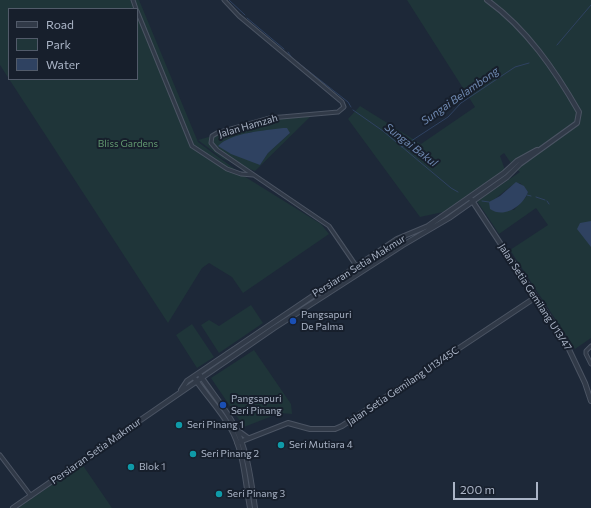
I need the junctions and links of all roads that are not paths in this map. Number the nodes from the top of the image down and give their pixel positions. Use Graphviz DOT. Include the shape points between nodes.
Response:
graph roads {
  1 [pos="224,0"];
  2 [pos="487,0"];
  3 [pos="138,12"];
  4 [pos="255,175"];
  5 [pos="471,199"];
  6 [pos="403,245"];
  7 [pos="357,268"];
  8 [pos="334,290"];
  9 [pos="536,297"];
  10 [pos="591,346"];
  11 [pos="591,364"];
  12 [pos="200,375"];
  13 [pos="195,379"];
  14 [pos="591,401"];
  15 [pos="237,430"];
  16 [pos="248,438"];
  17 [pos="239,442"];
  18 [pos="244,447"];
  19 [pos="0,454"];
  20 [pos="31,496"];
  21 [pos="13,508"];
  22 [pos="250,508"];
  23 [pos="255,508"];
  1 -- 4 [label="street, Jalan Hamzah" via="239,16 342,102 344,107 338,112 270,118 212,136 211,143 217,150"];
  2 -- 5 [label="street, Persiaran Setia Makmur" via="530,41 579,112 577,124 520,164 507,177"];
  3 -- 4 [label="street" via="192,146 227,169"];
  4 -- 7 [label="street, Jalan Hamzah" via="329,226"];
  5 -- 6 [label="street, Persiaran Setia Makmur" via="449,218"];
  5 -- 7 [label="street, Persiaran Setia Makmur" via="428,226 396,239"];
  5 -- 9 [label="street, Jalan Setia Gemilang U13/47"];
  6 -- 7 [label="street" via="395,246"];
  6 -- 8 [label="street, Persiaran Setia Makmur"];
  7 -- 8 [label="street" via="338,283"];
  7 -- 12 [label="street, Persiaran Setia Makmur"];
  8 -- 12 [label="street, Persiaran Setia Makmur"];
  9 -- 14 [label="street, Jalan Setia Gemilang U13/47" via="569,350"];
  9 -- 16 [label="street, Jalan Setia Gemilang U13/45C" via="342,426 335,429 310,429 288,423"];
  10 -- 11 [label="street" via="586,354"];
  12 -- 13 [label="street, Persiaran Setia Makmur"];
  12 -- 15 [label="street"];
  13 -- 17 [label="street"];
  13 -- 20 [label="street, Persiaran Setia Makmur" via="187,381 179,394"];
  15 -- 16 [label="street"];
  15 -- 17 [label="street"];
  16 -- 17 [label="street, Jalan Setia Gemilang U13/45C"];
  16 -- 18 [label="street"];
  17 -- 18 [label="street"];
  17 -- 22 [label="street"];
  18 -- 23 [label="street"];
  19 -- 20 [label="street"];
  20 -- 21 [label="street, Persiaran Setia Makmur"];
}
